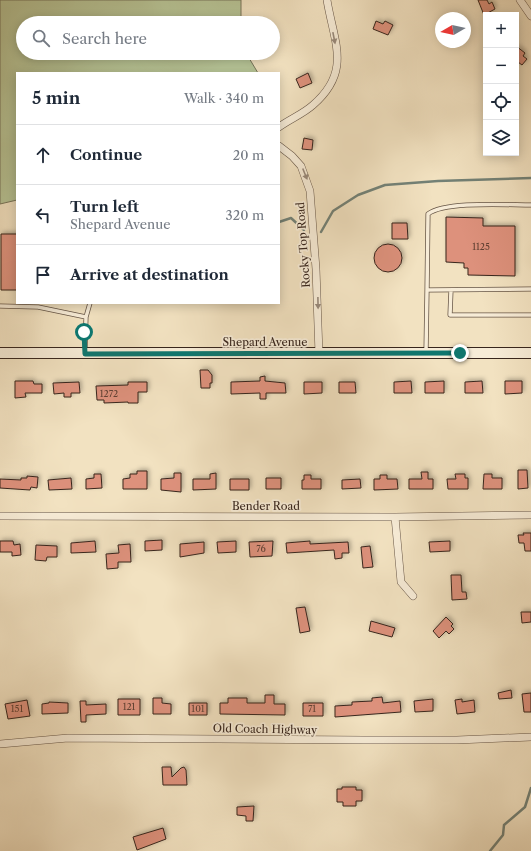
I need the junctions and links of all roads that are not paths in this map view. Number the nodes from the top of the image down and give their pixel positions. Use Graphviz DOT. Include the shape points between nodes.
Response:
graph roads {
  1 [pos="327,0"];
  2 [pos="520,0"];
  3 [pos="531,16"];
  4 [pos="280,126"];
  5 [pos="280,147"];
  6 [pos="531,205"];
  7 [pos="531,289"];
  8 [pos="451,290"];
  9 [pos="427,291"];
  10 [pos="90,304"];
  11 [pos="0,306"];
  12 [pos="531,314"];
  13 [pos="86,317"];
  14 [pos="0,353"];
  15 [pos="426,353"];
  16 [pos="531,353"];
  17 [pos="85,354"];
  18 [pos="319,354"];
  19 [pos="0,516"];
  20 [pos="531,516"];
  21 [pos="395,517"];
  22 [pos="413,596"];
  23 [pos="531,737"];
  24 [pos="0,744"];
  1 -- 4 [label="street, one-way" via="338,55 335,76 319,99"];
  2 -- 3 [label="street"];
  5 -- 18 [label="street, Rocky Top Road, one-way" via="301,166 310,191 317,276"];
  6 -- 9 [label="lane" via="458,206 435,209 428,214"];
  7 -- 8 [label="lane"];
  8 -- 9 [label="lane"];
  8 -- 12 [label="lane" via="450,315"];
  9 -- 15 [label="lane"];
  10 -- 13 [label="lane"];
  11 -- 13 [label="lane" via="38,306"];
  13 -- 17 [label="lane"];
  14 -- 17 [label="main road, Shepard Avenue"];
  15 -- 16 [label="main road, Shepard Avenue"];
  15 -- 18 [label="main road, Shepard Avenue"];
  17 -- 18 [label="main road, Shepard Avenue"];
  19 -- 21 [label="street, Bender Road"];
  20 -- 21 [label="street, Bender Road"];
  21 -- 22 [label="street" via="401,582"];
  23 -- 24 [label="street, Old Coach Highway" via="457,740 68,738"];
}
